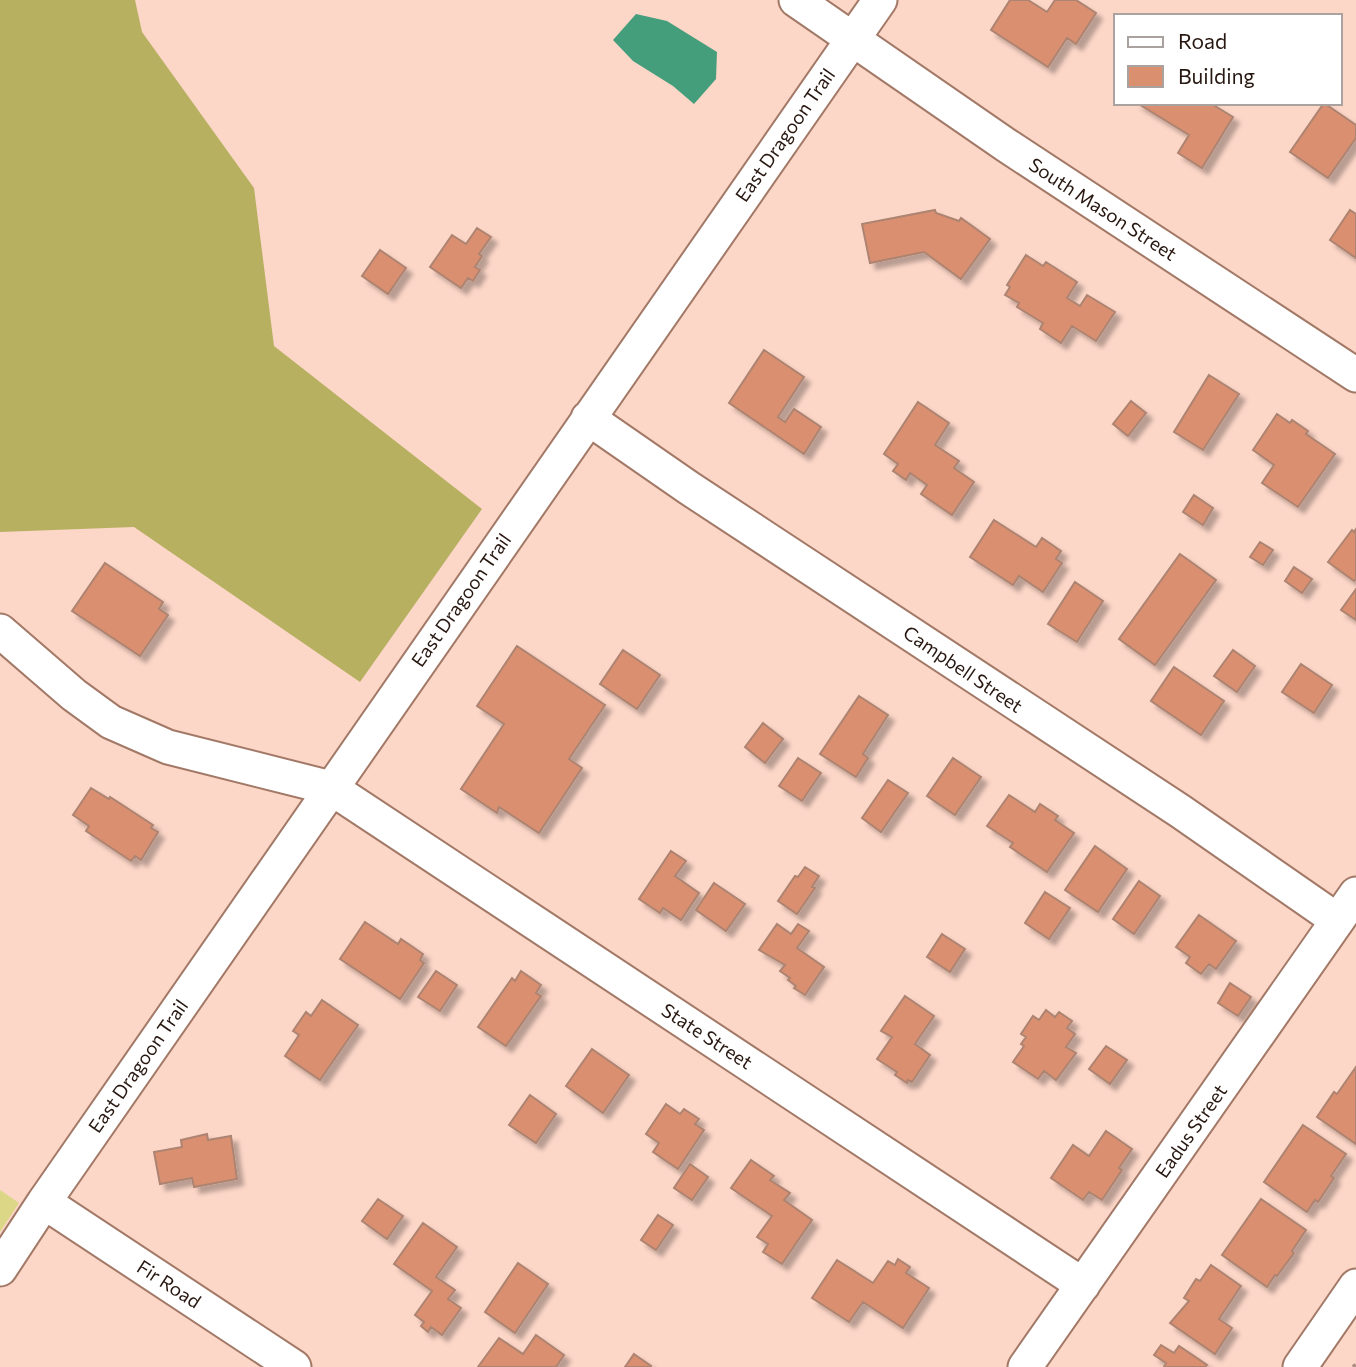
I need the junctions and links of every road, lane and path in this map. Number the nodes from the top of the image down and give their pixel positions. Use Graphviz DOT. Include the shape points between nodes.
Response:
graph roads {
  1 [pos="796,0"];
  2 [pos="880,0"];
  3 [pos="852,39"];
  4 [pos="1356,375"];
  5 [pos="588,418"];
  6 [pos="0,631"];
  7 [pos="331,788"];
  8 [pos="1347,907"];
  9 [pos="44,1202"];
  10 [pos="0,1269"];
  11 [pos="1083,1285"];
  12 [pos="1356,1286"];
  13 [pos="1347,1320"];
  14 [pos="294,1367"];
  15 [pos="1025,1367"];
  16 [pos="1300,1367"];
  1 -- 3 [label="street, South Mason Street"];
  2 -- 3 [label="street, East Dragoon Trail"];
  3 -- 4 [label="street, South Mason Street"];
  3 -- 5 [label="street, East Dragoon Trail"];
  5 -- 7 [label="street, East Dragoon Trail"];
  5 -- 8 [label="street, Campbell Street" via="1180,811"];
  6 -- 7 [label="street, State Street" via="111,722 168,747"];
  7 -- 9 [label="street, East Dragoon Trail"];
  7 -- 11 [label="street, State Street"];
  8 -- 11 [label="street, Eadus Street"];
  9 -- 10 [label="street, East Dragoon Trail"];
  9 -- 14 [label="street, Fir Road"];
  11 -- 15 [label="street, Eadus Street"];
  12 -- 13 [label="street"];
  13 -- 16 [label="street"];
}
